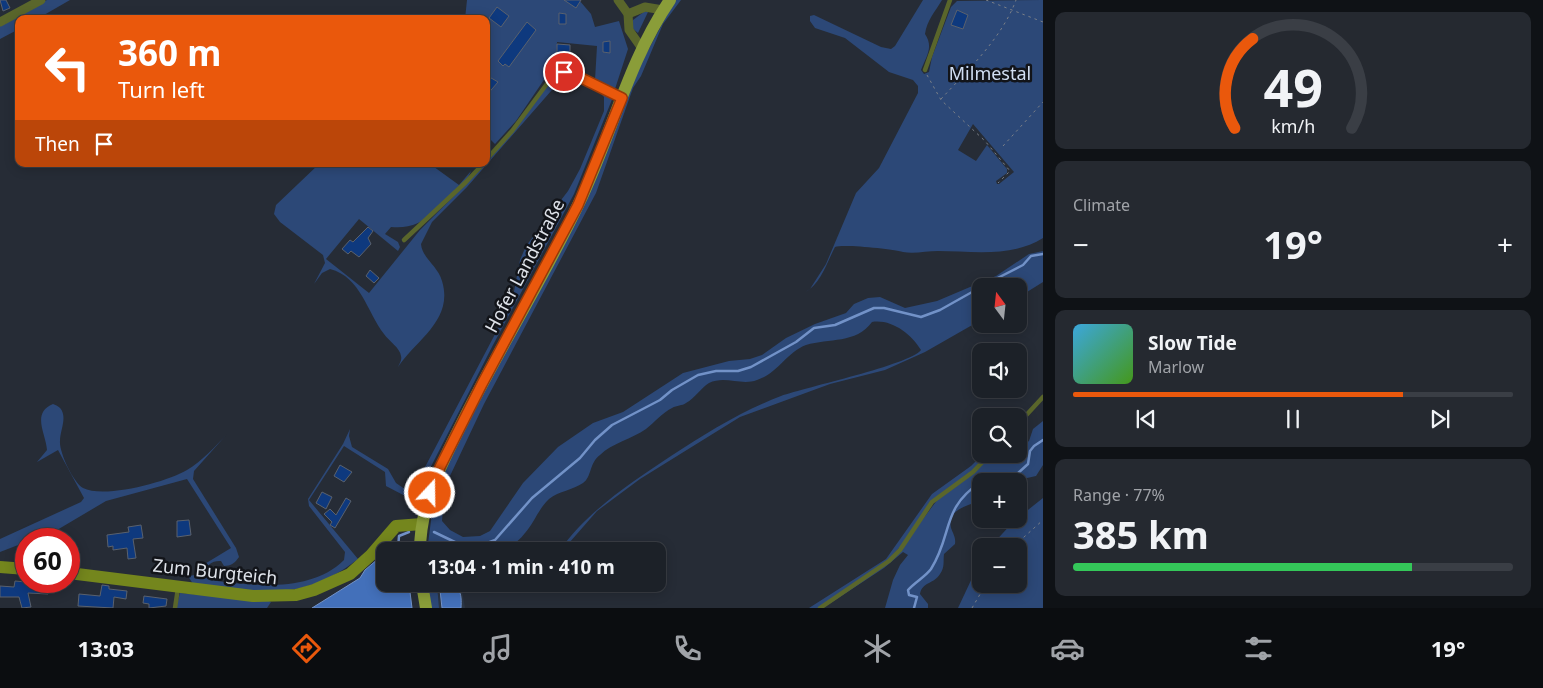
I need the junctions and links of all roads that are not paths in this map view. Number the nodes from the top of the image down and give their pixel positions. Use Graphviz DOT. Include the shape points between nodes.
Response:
graph roads {
  1 [pos="41,0"];
  2 [pos="618,0"];
  3 [pos="950,0"];
  4 [pos="667,5"];
  5 [pos="628,14"];
  6 [pos="0,22"];
  7 [pos="643,50"];
  8 [pos="925,70"];
  9 [pos="622,98"];
  10 [pos="490,156"];
  11 [pos="480,167"];
  12 [pos="404,240"];
  13 [pos="1043,397"];
  14 [pos="1027,414"];
  15 [pos="982,463"];
  16 [pos="422,524"];
  17 [pos="421,542"];
  18 [pos="0,567"];
  19 [pos="15,568"];
  20 [pos="80,575"];
  21 [pos="178,588"];
  22 [pos="423,592"];
  23 [pos="175,608"];
  24 [pos="426,608"];
  25 [pos="820,608"];
  1 -- 6 [label="street"];
  2 -- 5 [label="street"];
  3 -- 8 [label="lane"];
  4 -- 5 [label="street" via="645,7"];
  4 -- 7 [label="main road, Hofer Landstraße"];
  5 -- 7 [label="street" via="629,30"];
  7 -- 9 [label="main road, Hofer Landstraße"];
  9 -- 10 [label="lane" via="573,74 558,73"];
  9 -- 16 [label="main road, Hofer Landstraße" via="578,205 440,467"];
  11 -- 12 [label="lane"];
  13 -- 14 [label="lane"];
  15 -- 25 [label="lane" via="932,502 900,550 888,561"];
  16 -- 17 [label="main road, Hofer Landstraße"];
  16 -- 21 [label="street, Zum Burgteich" via="396,526 350,574 296,595 266,598"];
  18 -- 19 [label="street"];
  20 -- 21 [label="street, Zum Burgteich"];
  21 -- 23 [label="lane"];
  22 -- 24 [label="main road"];
}
